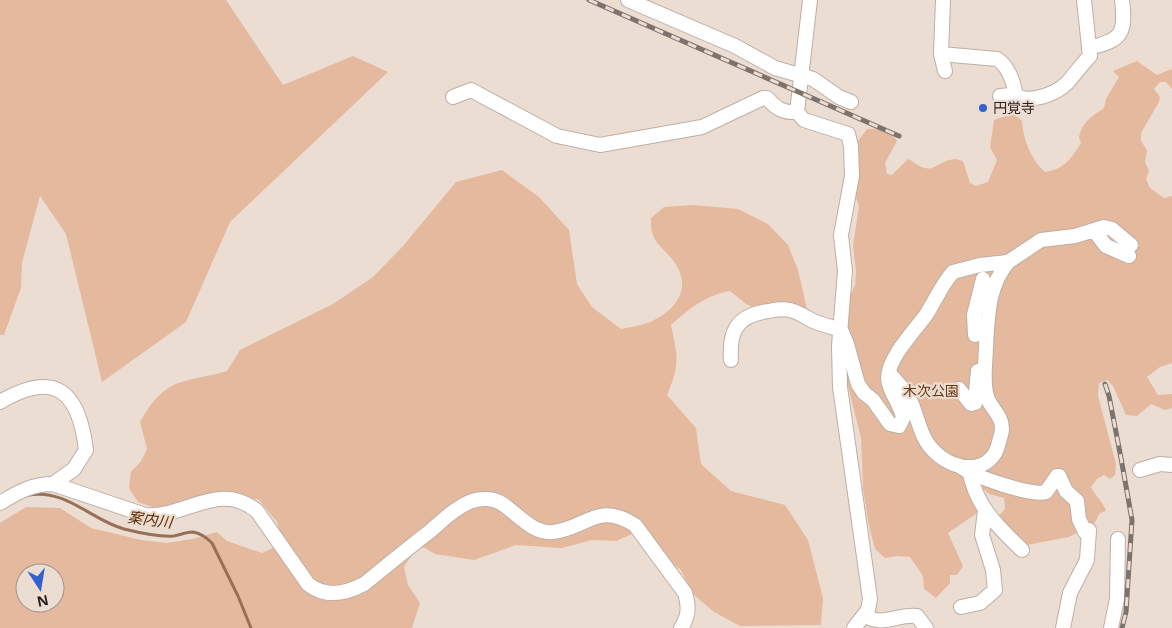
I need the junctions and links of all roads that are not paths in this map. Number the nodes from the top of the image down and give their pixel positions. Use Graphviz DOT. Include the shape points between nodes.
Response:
graph roads {
  1 [pos="628,0"];
  2 [pos="810,0"];
  3 [pos="943,0"];
  4 [pos="1084,0"];
  5 [pos="1122,0"];
  6 [pos="1089,48"];
  7 [pos="941,54"];
  8 [pos="945,71"];
  9 [pos="801,74"];
  10 [pos="1014,94"];
  11 [pos="1000,96"];
  12 [pos="452,97"];
  13 [pos="851,102"];
  14 [pos="797,112"];
  15 [pos="1130,250"];
  16 [pos="1004,267"];
  17 [pos="978,325"];
  18 [pos="840,330"];
  19 [pos="731,360"];
  20 [pos="984,362"];
  21 [pos="889,373"];
  22 [pos="959,389"];
  23 [pos="0,402"];
  24 [pos="1172,465"];
  25 [pos="966,470"];
  26 [pos="1140,470"];
  27 [pos="53,484"];
  28 [pos="0,503"];
  29 [pos="985,511"];
  30 [pos="1118,539"];
  31 [pos="1022,550"];
  32 [pos="961,607"];
  33 [pos="864,615"];
  34 [pos="1063,625"];
  35 [pos="681,628"];
  36 [pos="854,628"];
  37 [pos="926,628"];
  38 [pos="1111,628"];
  1 -- 9 [label="street" via="735,46 775,68"];
  2 -- 9 [label="street"];
  3 -- 7 [label="street"];
  4 -- 6 [label="street"];
  5 -- 6 [label="street" via="1125,21 1120,34 1112,42"];
  6 -- 10 [label="street" via="1090,56 1059,90 1030,98"];
  7 -- 8 [label="street"];
  7 -- 10 [label="street" via="997,59 1006,68"];
  9 -- 13 [label="street"];
  9 -- 14 [label="street"];
  10 -- 11 [label="street"];
  12 -- 14 [label="street" via="471,90 557,136 600,145 702,127 763,98 767,98 776,109"];
  14 -- 18 [label="street" via="804,120 845,132 850,137 852,176 841,235 845,271"];
  15 -- 16 [label="street" via="1108,227 1075,236 1041,240"];
  16 -- 17 [label="street"];
  16 -- 17 [label="street" via="980,282"];
  16 -- 21 [label="street" via="980,265 953,272 905,342"];
  17 -- 20 [label="street" via="986,344"];
  18 -- 19 [label="street" via="792,310 778,308 752,314 733,332"];
  18 -- 21 [label="street" via="858,384 887,422 896,427 901,425 903,418"];
  18 -- 33 [label="street" via="840,387 870,599"];
  20 -- 22 [label="street" via="978,372 976,402 971,404"];
  20 -- 25 [label="street" via="988,398 1000,416 1002,428 998,447 990,460 983,466"];
  21 -- 25 [label="street" via="910,400 928,444 939,456"];
  23 -- 27 [label="street" via="22,391 45,386 57,388 69,396 76,408 86,450 74,469"];
  24 -- 26 [label="street" via="1160,464"];
  25 -- 29 [label="street"];
  25 -- 34 [label="street" via="986,480 1041,494 1049,490 1059,476 1066,491 1077,501 1078,519 1087,531 1087,560 1070,593"];
  27 -- 28 [label="street" via="24,489"];
  27 -- 35 [label="street" via="145,515 174,513 217,498 246,502 256,511 308,584 316,590 333,593 364,584 448,516 472,501 483,499 500,503 544,532 569,528 596,515 618,516 635,525 685,593 688,615"];
  29 -- 31 [label="street"];
  29 -- 32 [label="street" via="982,535 996,590 980,603"];
  30 -- 38 [label="street" via="1117,599"];
  33 -- 36 [label="street"];
  33 -- 37 [label="street" via="876,624 889,625 917,616"];
}
